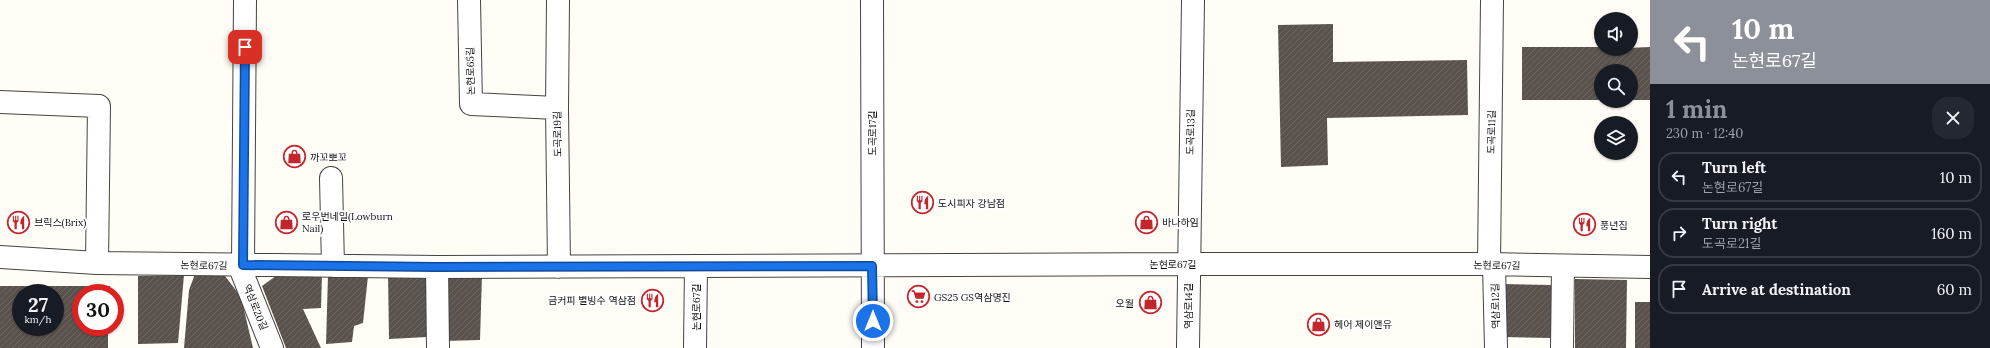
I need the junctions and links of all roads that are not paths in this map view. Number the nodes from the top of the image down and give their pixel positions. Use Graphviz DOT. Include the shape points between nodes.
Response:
graph roads {
  1 [pos="245,0"];
  2 [pos="469,0"];
  3 [pos="558,0"];
  4 [pos="872,0"];
  5 [pos="1193,0"];
  6 [pos="1492,0"];
  7 [pos="0,102"];
  8 [pos="556,108"];
  9 [pos="331,178"];
  10 [pos="0,257"];
  11 [pos="97,263"];
  12 [pos="1188,264"];
  13 [pos="241,265"];
  14 [pos="1492,265"];
  15 [pos="333,266"];
  16 [pos="696,266"];
  17 [pos="872,266"];
  18 [pos="1562,266"];
  19 [pos="437,267"];
  20 [pos="559,267"];
  21 [pos="1650,267"];
  22 [pos="272,348"];
  23 [pos="438,348"];
  24 [pos="695,348"];
  25 [pos="873,348"];
  26 [pos="1188,348"];
  27 [pos="1496,348"];
  28 [pos="1562,348"];
  1 -- 13 [label="street"];
  2 -- 8 [label="street, 논현로65길" via="471,104"];
  3 -- 8 [label="street, 도곡로19길"];
  4 -- 17 [label="street, 도곡로17길"];
  5 -- 12 [label="street, 도곡로13길"];
  6 -- 14 [label="street, 도곡로11길"];
  7 -- 11 [label="street" via="100,106"];
  8 -- 20 [label="street, 도곡로19길"];
  9 -- 15 [label="street"];
  10 -- 11 [label="street, 논현로67길"];
  11 -- 13 [label="street, 논현로67길"];
  12 -- 14 [label="street, 논현로67길"];
  12 -- 17 [label="street, 논현로67길"];
  12 -- 26 [label="street, 역삼로14길"];
  13 -- 15 [label="street, 논현로67길"];
  13 -- 22 [label="street, 역삼로20길"];
  14 -- 18 [label="street, 논현로67길"];
  14 -- 27 [label="street, 역삼로12길"];
  15 -- 19 [label="street, 논현로67길"];
  16 -- 17 [label="street, 논현로67길"];
  16 -- 20 [label="street, 논현로67길"];
  16 -- 24 [label="street, 논현로67길"];
  17 -- 25 [label="street, 도곡로17길"];
  18 -- 21 [label="street, 논현로67길"];
  18 -- 28 [label="street"];
  19 -- 20 [label="street, 논현로67길"];
  19 -- 23 [label="street"];
}
